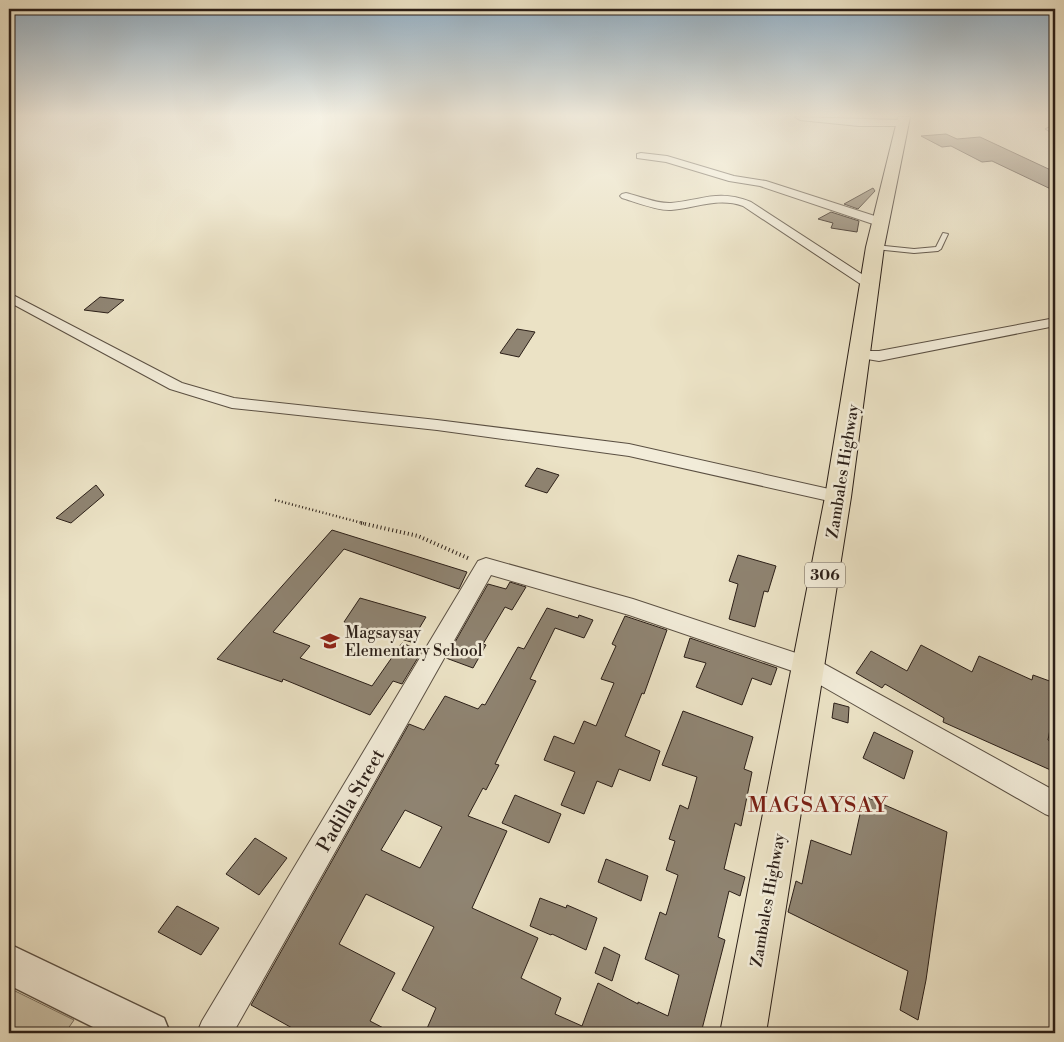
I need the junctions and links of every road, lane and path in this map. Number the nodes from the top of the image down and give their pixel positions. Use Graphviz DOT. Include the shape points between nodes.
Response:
graph roads {
  1 [pos="689,166"];
  2 [pos="892,166"];
  3 [pos="626,196"];
  4 [pos="945,234"];
  5 [pos="877,235"];
  6 [pos="870,284"];
  7 [pos="9,297"];
  8 [pos="1055,322"];
  9 [pos="860,354"];
  10 [pos="838,497"];
  11 [pos="275,500"];
  12 [pos="486,566"];
  13 [pos="809,667"];
  14 [pos="1055,804"];
  15 [pos="9,964"];
  16 [pos="149,1033"];
  17 [pos="214,1033"];
  18 [pos="743,1033"];
  1 -- 5 [label="street" via="733,179 762,183"];
  2 -- 5 [label="main road, Zambales Highway / 306"];
  3 -- 6 [label="street" via="669,207 720,198 734,199 747,204"];
  4 -- 5 [label="lane" via="938,249 912,251"];
  5 -- 6 [label="main road, Zambales Highway / 306"];
  6 -- 9 [label="main road, Zambales Highway / 306"];
  7 -- 10 [label="street" via="176,386 232,402 629,450"];
  8 -- 9 [label="street" via="879,356"];
  9 -- 10 [label="main road, Zambales Highway / 306"];
  10 -- 13 [label="main road, Zambales Highway / 306"];
  11 -- 12 [label="path" via="418,536"];
  12 -- 13 [label="street" via="633,608"];
  12 -- 17 [label="street, Padilla Street"];
  13 -- 14 [label="street"];
  13 -- 18 [label="main road, Zambales Highway / 306"];
  15 -- 16 [label="street"];
}
